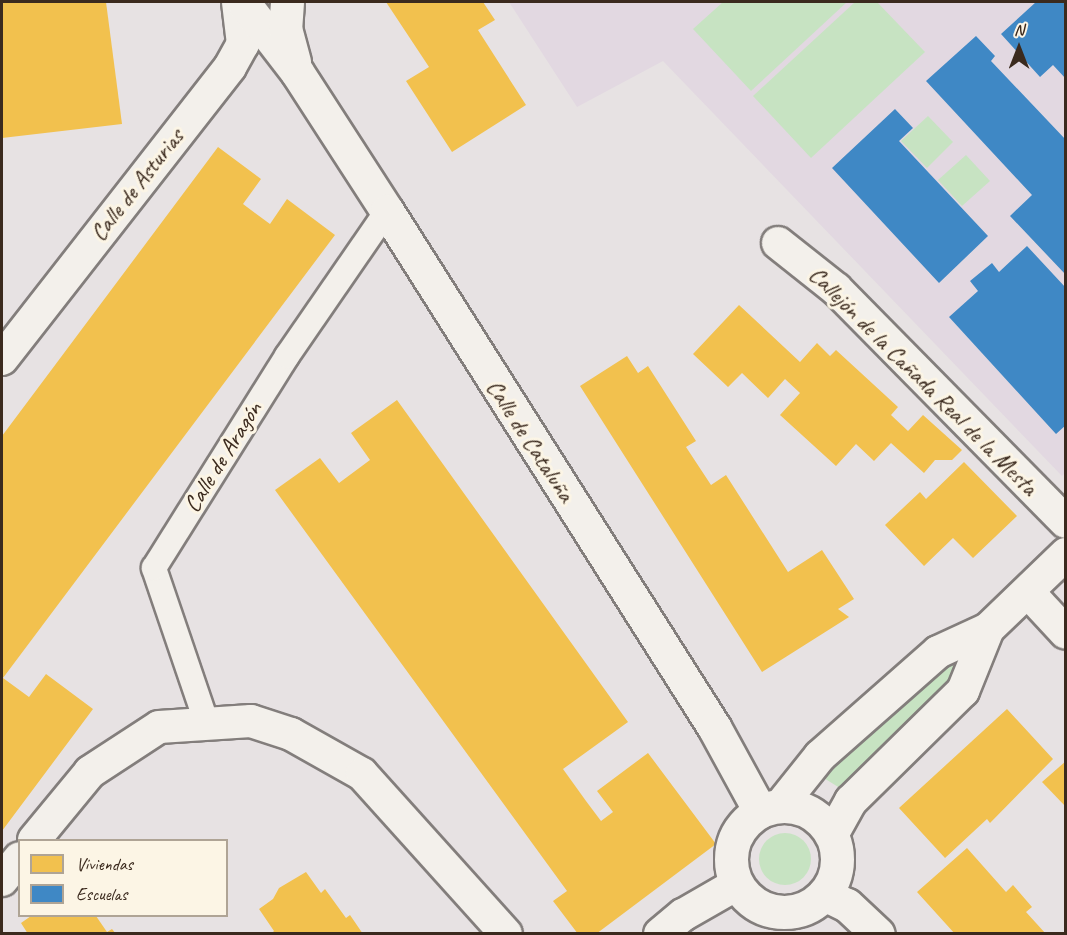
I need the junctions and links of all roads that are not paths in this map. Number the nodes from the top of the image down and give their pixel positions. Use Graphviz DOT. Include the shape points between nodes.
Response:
graph roads {
  1 [pos="238,2"];
  2 [pos="243,2"];
  3 [pos="287,2"];
  4 [pos="297,72"];
  5 [pos="387,212"];
  6 [pos="778,243"];
  7 [pos="2,359"];
  8 [pos="1065,522"];
  9 [pos="1065,554"];
  10 [pos="1029,593"];
  11 [pos="988,629"];
  12 [pos="1065,633"];
  13 [pos="207,724"];
  14 [pos="770,809"];
  15 [pos="832,835"];
  16 [pos="35,839"];
  17 [pos="18,860"];
  18 [pos="2,880"];
  19 [pos="737,884"];
  20 [pos="824,894"];
  21 [pos="506,933"];
  22 [pos="660,933"];
  23 [pos="878,933"];
  1 -- 7 [label="street, Calle de Asturias" via="243,44 230,67"];
  2 -- 4 [label="main road"];
  3 -- 4 [label="main road" via="285,28"];
  4 -- 5 [label="main road, Calle de Cataluña"];
  5 -- 13 [label="street, Calle de Aragón" via="287,356 154,568"];
  5 -- 14 [label="main road, Calle de Cataluña" via="714,728"];
  6 -- 8 [label="street, Callejón de la Cañada Real de la Mesta" via="836,289"];
  9 -- 10 [label="street"];
  10 -- 11 [label="street"];
  10 -- 12 [label="street"];
  11 -- 14 [label="street" via="938,652 820,756"];
  11 -- 15 [label="street" via="963,691 851,801"];
  13 -- 16 [label="street" via="159,728 90,772"];
  13 -- 21 [label="street" via="251,721 291,734 362,774"];
  14 -- 15 [label="main road" via="810,813"];
  14 -- 19 [label="main road" via="743,825 733,843 731,864"];
  15 -- 20 [label="main road" via="837,855 835,876"];
  17 -- 18 [label="street"];
  19 -- 20 [label="main road" via="750,899 768,909 788,911 808,906"];
  19 -- 22 [label="street"];
  20 -- 23 [label="main road" via="846,905"];
}
